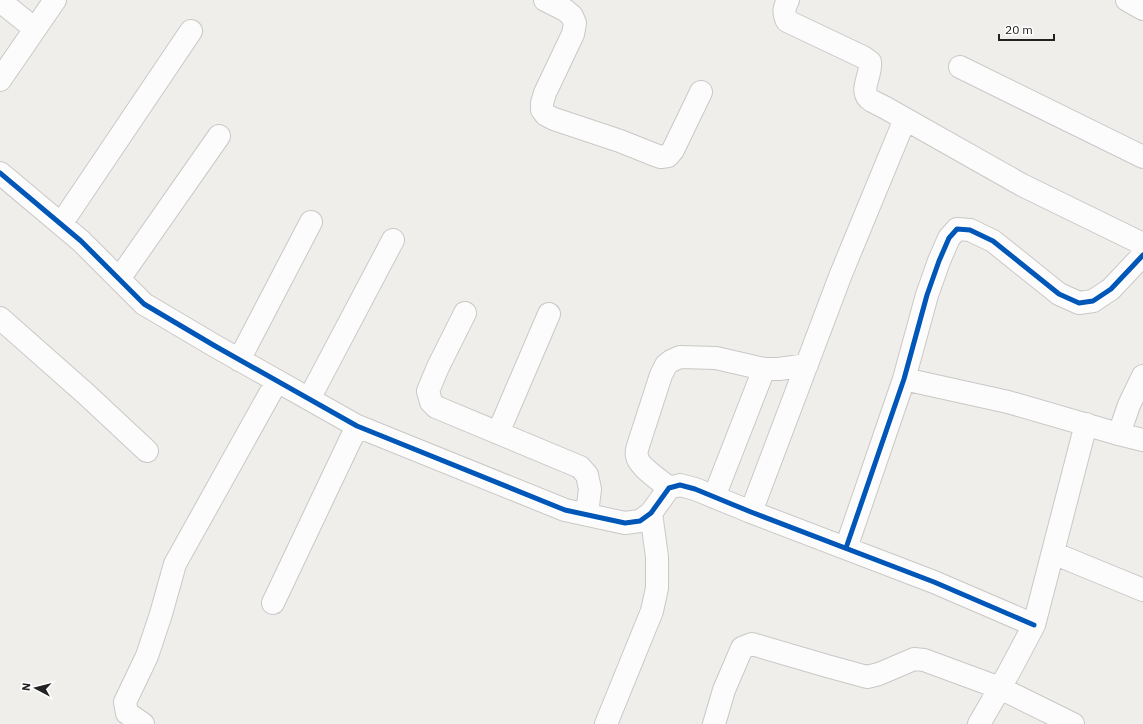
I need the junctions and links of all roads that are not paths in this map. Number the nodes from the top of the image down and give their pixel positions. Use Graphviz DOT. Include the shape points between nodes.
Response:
graph roads {
  1 [pos="0,0"];
  2 [pos="55,0"];
  3 [pos="545,0"];
  4 [pos="788,0"];
  5 [pos="1128,0"];
  6 [pos="1143,9"];
  7 [pos="35,29"];
  8 [pos="191,31"];
  9 [pos="960,67"];
  10 [pos="0,80"];
  11 [pos="701,92"];
  12 [pos="905,119"];
  13 [pos="219,136"];
  14 [pos="1143,157"];
  15 [pos="0,173"];
  16 [pos="310,222"];
  17 [pos="61,224"];
  18 [pos="393,240"];
  19 [pos="1143,244"];
  20 [pos="1143,255"];
  21 [pos="119,279"];
  22 [pos="466,312"];
  23 [pos="549,314"];
  24 [pos="0,318"];
  25 [pos="239,360"];
  26 [pos="807,365"];
  27 [pos="764,369"];
  28 [pos="1143,376"];
  29 [pos="904,379"];
  30 [pos="277,381"];
  31 [pos="309,399"];
  32 [pos="1086,424"];
  33 [pos="357,426"];
  34 [pos="498,433"];
  35 [pos="1119,434"];
  36 [pos="1143,440"];
  37 [pos="147,451"];
  38 [pos="669,488"];
  39 [pos="714,497"];
  40 [pos="751,512"];
  41 [pos="651,513"];
  42 [pos="587,514"];
  43 [pos="846,548"];
  44 [pos="1053,553"];
  45 [pos="1143,590"];
  46 [pos="273,603"];
  47 [pos="1034,625"];
  48 [pos="1000,688"];
  49 [pos="125,702"];
  50 [pos="114,724"];
  51 [pos="143,724"];
  52 [pos="606,724"];
  53 [pos="714,724"];
  54 [pos="979,724"];
  55 [pos="1073,724"];
  1 -- 7 [label="street"];
  2 -- 7 [label="street"];
  3 -- 11 [label="street" via="565,10 575,23 573,34 542,103 542,110 554,119 660,157 668,156"];
  4 -- 12 [label="street" via="784,15 787,21 870,62 866,95"];
  5 -- 6 [label="street"];
  7 -- 10 [label="street"];
  8 -- 17 [label="street"];
  9 -- 14 [label="street"];
  12 -- 19 [label="street" via="1022,185"];
  12 -- 26 [label="street"];
  13 -- 21 [label="street"];
  15 -- 17 [label="street"];
  16 -- 25 [label="street"];
  17 -- 21 [label="street"];
  18 -- 31 [label="street"];
  20 -- 29 [label="street" via="1111,289 1094,301 1079,303 1059,294 993,241 970,230 958,229 949,238 938,261"];
  21 -- 25 [label="street" via="144,304"];
  22 -- 34 [label="street" via="428,391 431,402 436,407"];
  23 -- 34 [label="street"];
  24 -- 37 [label="street"];
  25 -- 30 [label="street"];
  26 -- 27 [label="street"];
  26 -- 40 [label="street"];
  27 -- 38 [label="street" via="716,358 680,357 666,365 636,455 643,466"];
  27 -- 39 [label="street"];
  28 -- 35 [label="street" via="1128,404"];
  29 -- 32 [label="street" via="1008,402"];
  29 -- 43 [label="street"];
  30 -- 31 [label="street"];
  30 -- 49 [label="street" via="175,564 147,656"];
  31 -- 33 [label="street"];
  32 -- 35 [label="street"];
  32 -- 44 [label="street"];
  33 -- 42 [label="street" via="565,510"];
  33 -- 46 [label="street"];
  34 -- 42 [label="street" via="580,468 587,475 590,489"];
  35 -- 36 [label="street"];
  38 -- 39 [label="street" via="680,485"];
  38 -- 41 [label="street"];
  39 -- 40 [label="street"];
  40 -- 43 [label="street"];
  41 -- 42 [label="street" via="640,521 625,523"];
  41 -- 52 [label="street" via="657,557 657,588 652,611"];
  43 -- 47 [label="street"];
  44 -- 45 [label="street"];
  44 -- 47 [label="street"];
  47 -- 48 [label="street"];
  48 -- 53 [label="street" via="924,660 914,659 867,677 752,644 742,648 724,690"];
  48 -- 54 [label="street"];
  48 -- 55 [label="street"];
  49 -- 50 [label="street"];
  49 -- 51 [label="street" via="127,713"];
}
